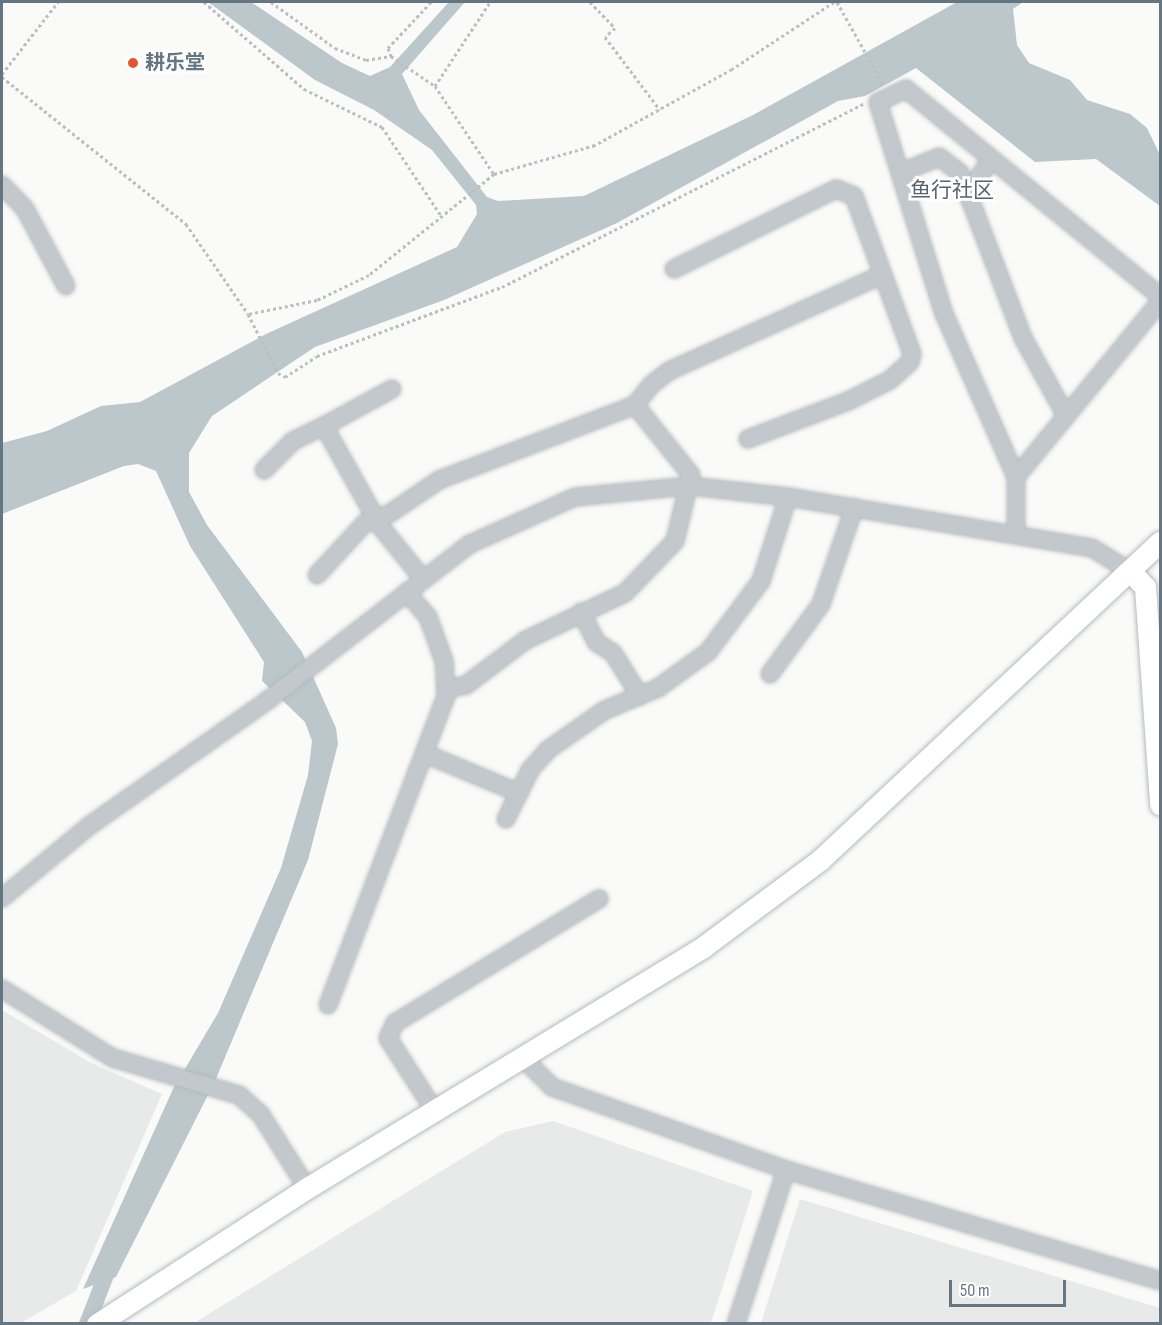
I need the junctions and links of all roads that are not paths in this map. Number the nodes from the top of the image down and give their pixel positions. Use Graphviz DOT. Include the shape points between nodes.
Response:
graph roads {
  1 [pos="992,159"];
  2 [pos="900,173"];
  3 [pos="2,186"];
  4 [pos="967,195"];
  5 [pos="674,268"];
  6 [pos="882,275"];
  7 [pos="66,286"];
  8 [pos="1161,296"];
  9 [pos="1161,302"];
  10 [pos="392,389"];
  11 [pos="635,405"];
  12 [pos="1066,416"];
  13 [pos="324,426"];
  14 [pos="748,439"];
  15 [pos="264,470"];
  16 [pos="1016,477"];
  17 [pos="690,486"];
  18 [pos="788,497"];
  19 [pos="854,508"];
  20 [pos="376,519"];
  21 [pos="1016,531"];
  22 [pos="1161,542"];
  23 [pos="1131,572"];
  24 [pos="317,575"];
  25 [pos="423,579"];
  26 [pos="406,592"];
  27 [pos="581,612"];
  28 [pos="770,674"];
  29 [pos="446,689"];
  30 [pos="640,696"];
  31 [pos="428,755"];
  32 [pos="519,793"];
  33 [pos="1161,804"];
  34 [pos="506,819"];
  35 [pos="2,898"];
  36 [pos="598,899"];
  37 [pos="2,989"];
  38 [pos="328,1005"];
  39 [pos="521,1056"];
  40 [pos="434,1110"];
  41 [pos="786,1170"];
  42 [pos="307,1188"];
  43 [pos="1161,1281"];
  44 [pos="105,1319"];
  45 [pos="736,1323"];
  1 -- 2 [label="street" via="906,89 888,91 878,102"];
  1 -- 4 [label="street"];
  1 -- 8 [label="street"];
  2 -- 4 [label="street" via="939,157 960,173"];
  2 -- 16 [label="street" via="944,314"];
  3 -- 7 [label="street" via="25,209"];
  4 -- 12 [label="street" via="1023,338"];
  5 -- 6 [label="street" via="836,189 854,196"];
  6 -- 11 [label="street" via="669,371"];
  6 -- 14 [label="street" via="912,354 910,362 890,380 848,401"];
  9 -- 12 [label="street"];
  10 -- 13 [label="street"];
  11 -- 17 [label="street" via="690,475"];
  11 -- 20 [label="street" via="439,480"];
  12 -- 16 [label="street"];
  13 -- 15 [label="street" via="293,441"];
  13 -- 20 [label="street"];
  16 -- 21 [label="street"];
  17 -- 18 [label="street"];
  17 -- 25 [label="street" via="575,497 470,544"];
  17 -- 27 [label="street" via="675,541 658,565 625,593"];
  18 -- 19 [label="street"];
  18 -- 30 [label="street" via="774,550 742,612 708,652"];
  19 -- 21 [label="street"];
  19 -- 28 [label="street" via="821,604"];
  20 -- 24 [label="street" via="365,523"];
  20 -- 25 [label="street"];
  21 -- 23 [label="street" via="1092,548"];
  22 -- 23 [label="main road"];
  23 -- 33 [label="main road" via="1145,587"];
  23 -- 39 [label="main road" via="820,860 703,947"];
  25 -- 26 [label="street"];
  26 -- 29 [label="street" via="428,617 444,661"];
  26 -- 35 [label="street" via="268,700 89,826"];
  27 -- 29 [label="street" via="526,640 466,685"];
  27 -- 30 [label="street" via="596,642 613,653"];
  29 -- 31 [label="street"];
  30 -- 32 [label="street" via="604,710 549,749 530,770"];
  31 -- 32 [label="street"];
  31 -- 38 [label="street"];
  32 -- 34 [label="street"];
  36 -- 40 [label="street" via="395,1023 388,1038"];
  37 -- 42 [label="street" via="113,1058 239,1095 261,1115"];
  39 -- 40 [label="main road"];
  39 -- 41 [label="street" via="552,1087"];
  40 -- 42 [label="main road"];
  41 -- 43 [label="street"];
  41 -- 45 [label="street"];
  42 -- 44 [label="main road"];
}
